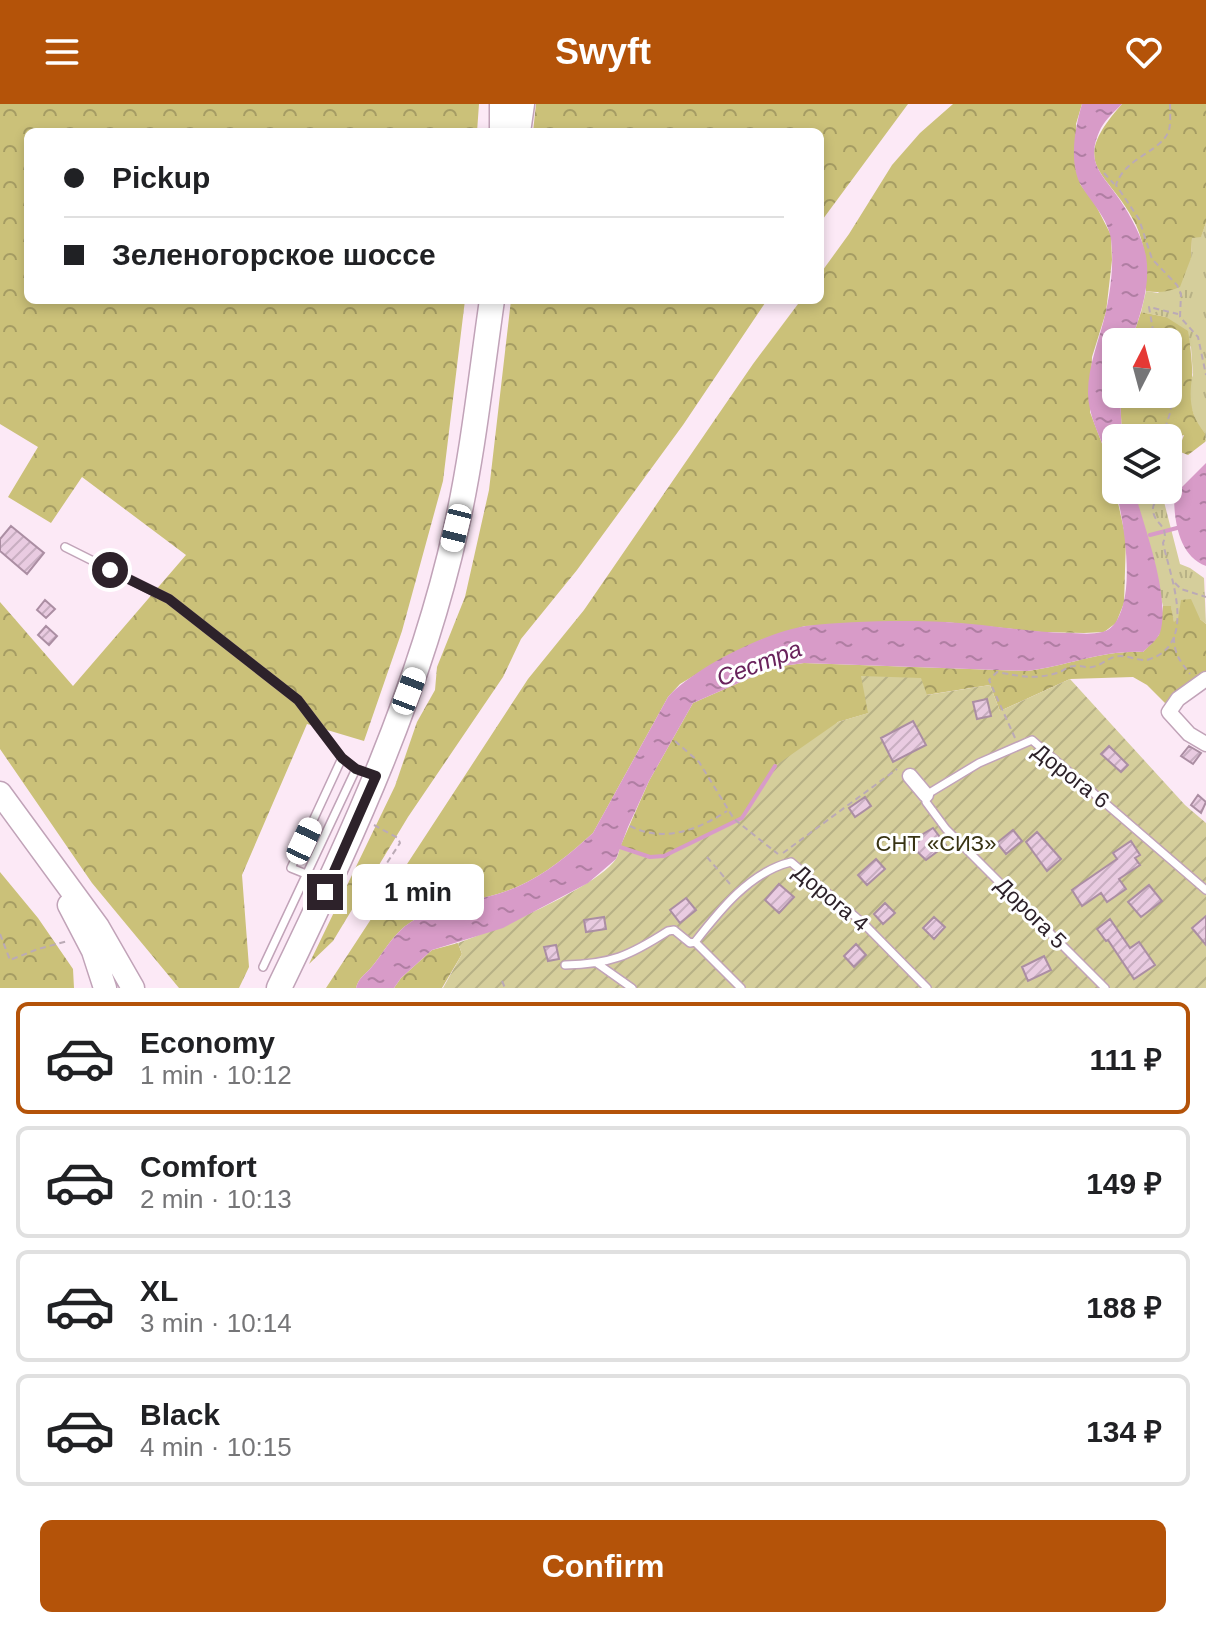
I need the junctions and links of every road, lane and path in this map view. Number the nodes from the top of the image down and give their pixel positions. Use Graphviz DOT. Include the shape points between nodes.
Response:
graph roads {
  1 [pos="502,104"];
  2 [pos="522,104"];
  3 [pos="1170,104"];
  4 [pos="502,128"];
  5 [pos="519,128"];
  6 [pos="1104,173"];
  7 [pos="1117,188"];
  8 [pos="491,304"];
  9 [pos="1179,314"];
  10 [pos="1153,328"];
  11 [pos="1206,375"];
  12 [pos="1154,504"];
  13 [pos="65,547"];
  14 [pos="1175,583"];
  15 [pos="1206,597"];
  16 [pos="1175,632"];
  17 [pos="1185,668"];
  18 [pos="1206,679"];
  19 [pos="675,741"];
  20 [pos="1206,744"];
  21 [pos="1018,746"];
  22 [pos="342,758"];
  23 [pos="905,771"];
  24 [pos="366,772"];
  25 [pos="0,793"];
  26 [pos="926,799"];
  27 [pos="728,810"];
  28 [pos="359,818"];
  29 [pos="630,826"];
  30 [pos="31,833"];
  31 [pos="707,857"];
  32 [pos="782,858"];
  33 [pos="791,862"];
  34 [pos="383,869"];
  35 [pos="306,874"];
  36 [pos="1206,890"];
  37 [pos="738,893"];
  38 [pos="0,934"];
  39 [pos="69,941"];
  40 [pos="695,942"];
  41 [pos="598,964"];
  42 [pos="565,965"];
  43 [pos="263,967"];
  44 [pos="502,981"];
  45 [pos="105,988"];
  46 [pos="133,988"];
  47 [pos="279,988"];
  48 [pos="505,988"];
  49 [pos="632,988"];
  50 [pos="741,988"];
  51 [pos="927,988"];
  52 [pos="1105,988"];
  1 -- 4 [label="highway"];
  2 -- 5 [label="highway"];
  3 -- 7 [label="path" via="1165,138 1119,174"];
  6 -- 7 [label="path"];
  7 -- 9 [label="path" via="1139,219 1152,259 1177,285"];
  8 -- 24 [label="highway" via="456,528 417,671"];
  9 -- 10 [label="path" via="1149,307"];
  9 -- 11 [label="path" via="1198,337"];
  12 -- 14 [label="path"];
  13 -- 22 [label="lane" via="169,599 298,700"];
  14 -- 15 [label="path"];
  14 -- 16 [label="path"];
  16 -- 17 [label="path" via="1174,649"];
  16 -- 21 [label="path" via="1160,654 1142,661 1117,655 1091,668 1073,666 1032,678 997,672 989,680"];
  18 -- 20 [label="street" via="1169,712"];
  19 -- 27 [label="path" via="699,762"];
  21 -- 26 [label="lane, Дорога 6" via="979,763"];
  21 -- 36 [label="lane, Дорога 6" via="1035,742"];
  22 -- 24 [label="lane"];
  22 -- 35 [label="lane" via="291,868"];
  23 -- 26 [label="street"];
  23 -- 33 [label="path" via="782,854"];
  24 -- 28 [label="highway"];
  24 -- 35 [label="lane"];
  25 -- 30 [label="main road"];
  26 -- 52 [label="lane, Дорога 5" via="946,829"];
  27 -- 29 [label="path" via="664,836"];
  27 -- 32 [label="path"];
  28 -- 34 [label="path" via="398,838"];
  28 -- 47 [label="highway"];
  30 -- 45 [label="main road" via="93,951"];
  30 -- 46 [label="main road" via="98,927"];
  31 -- 37 [label="path"];
  33 -- 37 [label="lane, Дорога 4"];
  33 -- 51 [label="lane, Дорога 4" via="864,924"];
  35 -- 43 [label="lane"];
  37 -- 40 [label="lane, Дорога 4"];
  38 -- 39 [label="path" via="10,960"];
  40 -- 41 [label="lane" via="668,931 633,954"];
  40 -- 50 [label="lane"];
  41 -- 42 [label="lane"];
  41 -- 49 [label="lane"];
  44 -- 48 [label="path"];
}
